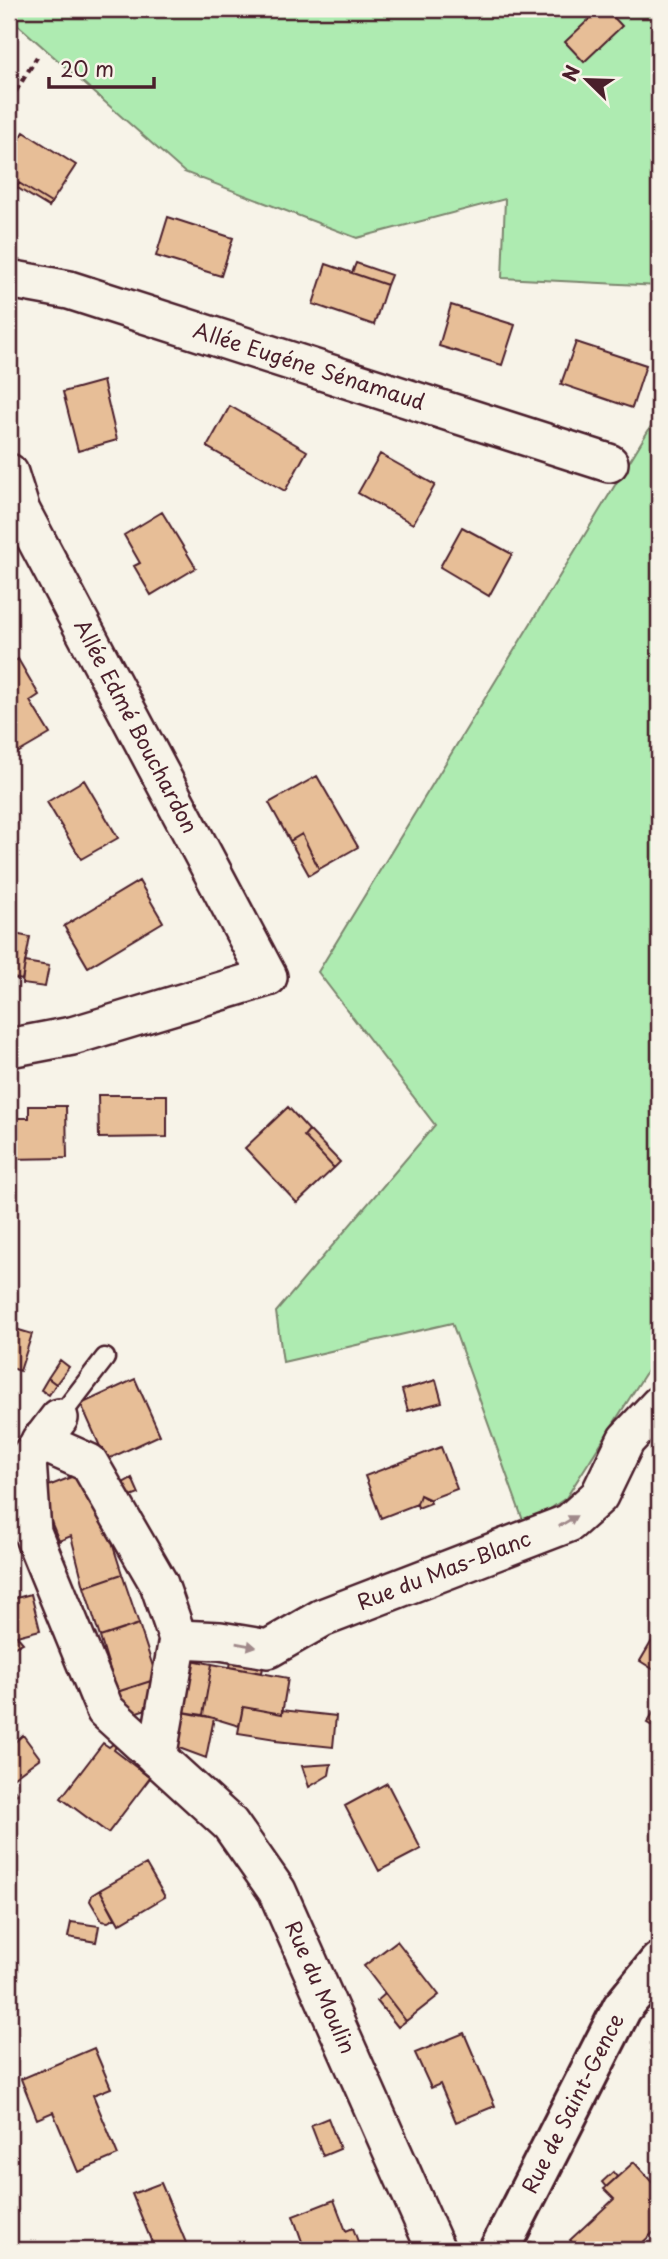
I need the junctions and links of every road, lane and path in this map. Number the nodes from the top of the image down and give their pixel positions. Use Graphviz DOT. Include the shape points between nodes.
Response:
graph roads {
  1 [pos="37,57"];
  2 [pos="9,102"];
  3 [pos="9,279"];
  4 [pos="609,463"];
  5 [pos="9,473"];
  6 [pos="9,1048"];
  7 [pos="105,1358"];
  8 [pos="659,1405"];
  9 [pos="34,1443"];
  10 [pos="178,1639"];
  11 [pos="157,1758"];
  12 [pos="659,1962"];
  13 [pos="436,2250"];
  14 [pos="499,2250"];
  1 -- 2 [label="path"];
  3 -- 4 [label="street, Allée Eugéne Sénamaud" via="69,290"];
  5 -- 6 [label="street, Allée Edmé Bouchardon" via="21,511 268,976 72,1036"];
  7 -- 9 [label="lane"];
  10 -- 8 [label="street, Rue du Mas-Blanc, one-way" via="268,1649 322,1618 569,1523 599,1496 626,1440"];
  9 -- 10 [label="street" via="89,1463 159,1584"];
  9 -- 11 [label="street, Rue du Moulin" via="33,1532 105,1710"];
  10 -- 11 [label="street"];
  11 -- 13 [label="street, Rue du Moulin" via="230,1824 277,1891"];
  12 -- 14 [label="street, Rue de Saint-Gence" via="622,2008"];
}
